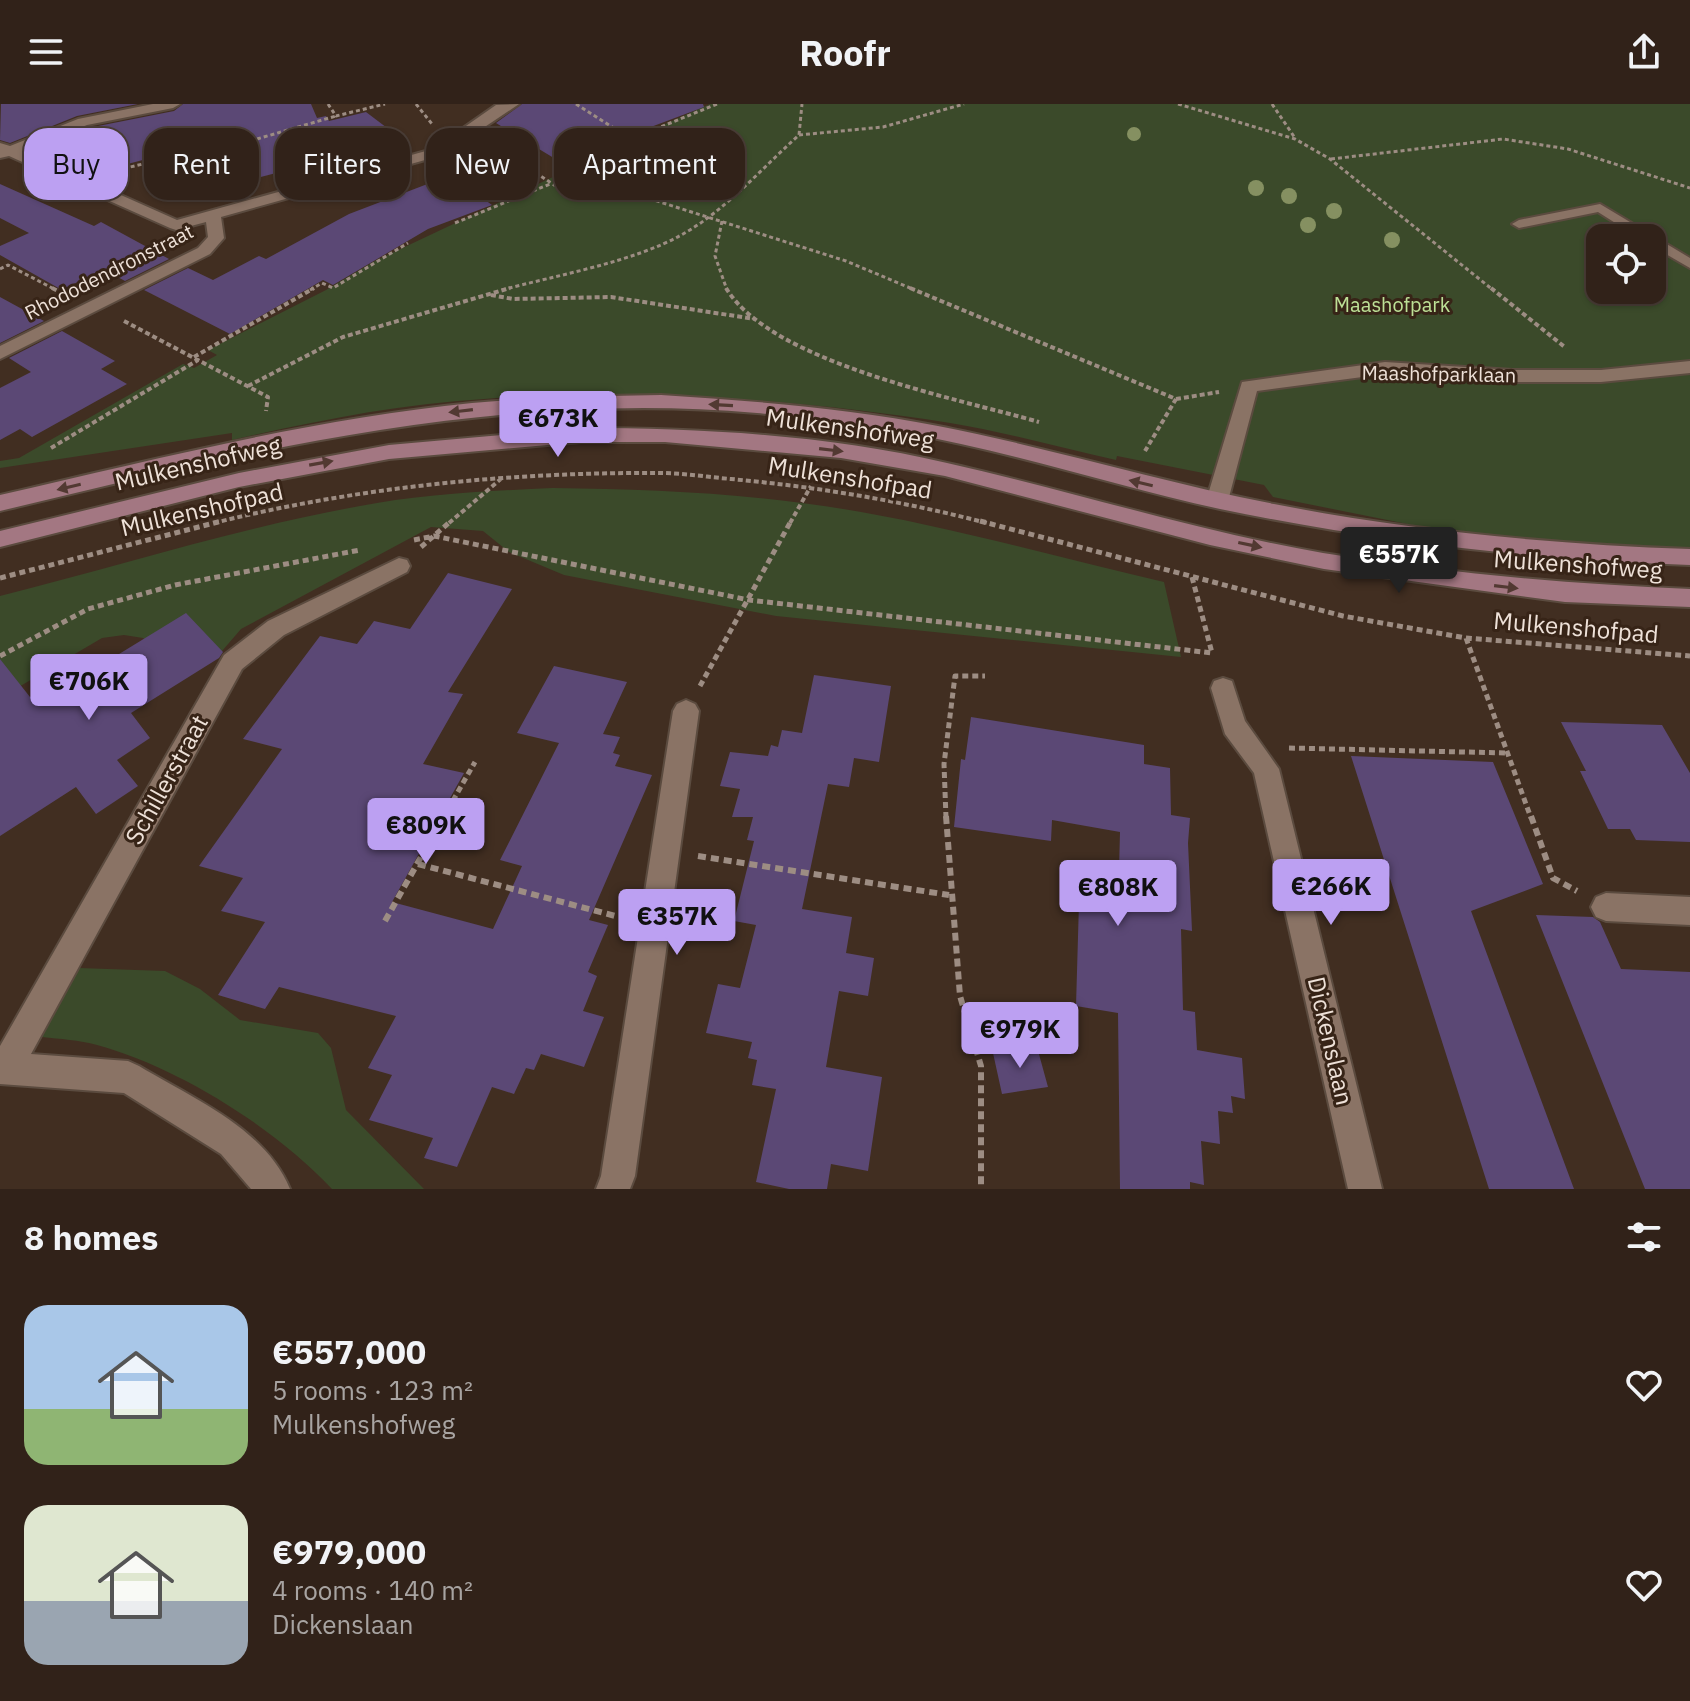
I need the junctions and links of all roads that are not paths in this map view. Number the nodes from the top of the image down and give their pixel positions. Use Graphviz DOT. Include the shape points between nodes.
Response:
graph roads {
  1 [pos="173,104"];
  2 [pos="512,104"];
  3 [pos="3,151"];
  4 [pos="213,215"];
  5 [pos="1519,224"];
  6 [pos="1626,224"];
  7 [pos="1666,249"];
  8 [pos="1690,264"];
  9 [pos="0,353"];
  10 [pos="1690,367"];
  11 [pos="1217,501"];
  12 [pos="0,503"];
  13 [pos="1210,537"];
  14 [pos="0,539"];
  15 [pos="401,554"];
  16 [pos="1690,557"];
  17 [pos="1690,598"];
  18 [pos="1223,688"];
  19 [pos="686,711"];
  20 [pos="1606,907"];
  21 [pos="1690,911"];
  22 [pos="3,1068"];
  23 [pos="273,1189"];
  24 [pos="613,1189"];
  25 [pos="1365,1189"];
  1 -- 3 [label="street" via="83,122"];
  2 -- 4 [label="street" via="438,152"];
  3 -- 4 [label="street" via="176,225"];
  4 -- 9 [label="street, Rhododendronstraat" via="216,238 204,251"];
  5 -- 6 [label="lane" via="1600,208"];
  7 -- 8 [label="lane"];
  10 -- 11 [label="street, Maashofparklaan" via="1601,376 1385,368 1249,386"];
  11 -- 12 [label="street, Mulkenshofweg, one-way" via="958,437 854,419 752,407 586,403 489,408 317,432"];
  11 -- 13 [label="street, Maashofparklaan"];
  11 -- 16 [label="street, Mulkenshofweg" via="1460,543 1569,554"];
  14 -- 13 [label="street, Mulkenshofweg, one-way" via="318,463 465,443 581,435 713,438 841,451 945,469"];
  13 -- 17 [label="street, Mulkenshofweg, one-way" via="1324,561 1497,586"];
  15 -- 22 [label="street, Schillerstraat" via="276,628 233,662"];
  18 -- 25 [label="street, Dickenslaan" via="1234,726 1266,769"];
  19 -- 24 [label="street"];
  20 -- 21 [label="street"];
  22 -- 23 [label="street, Schillerstraat" via="128,1077 233,1142"];
}
